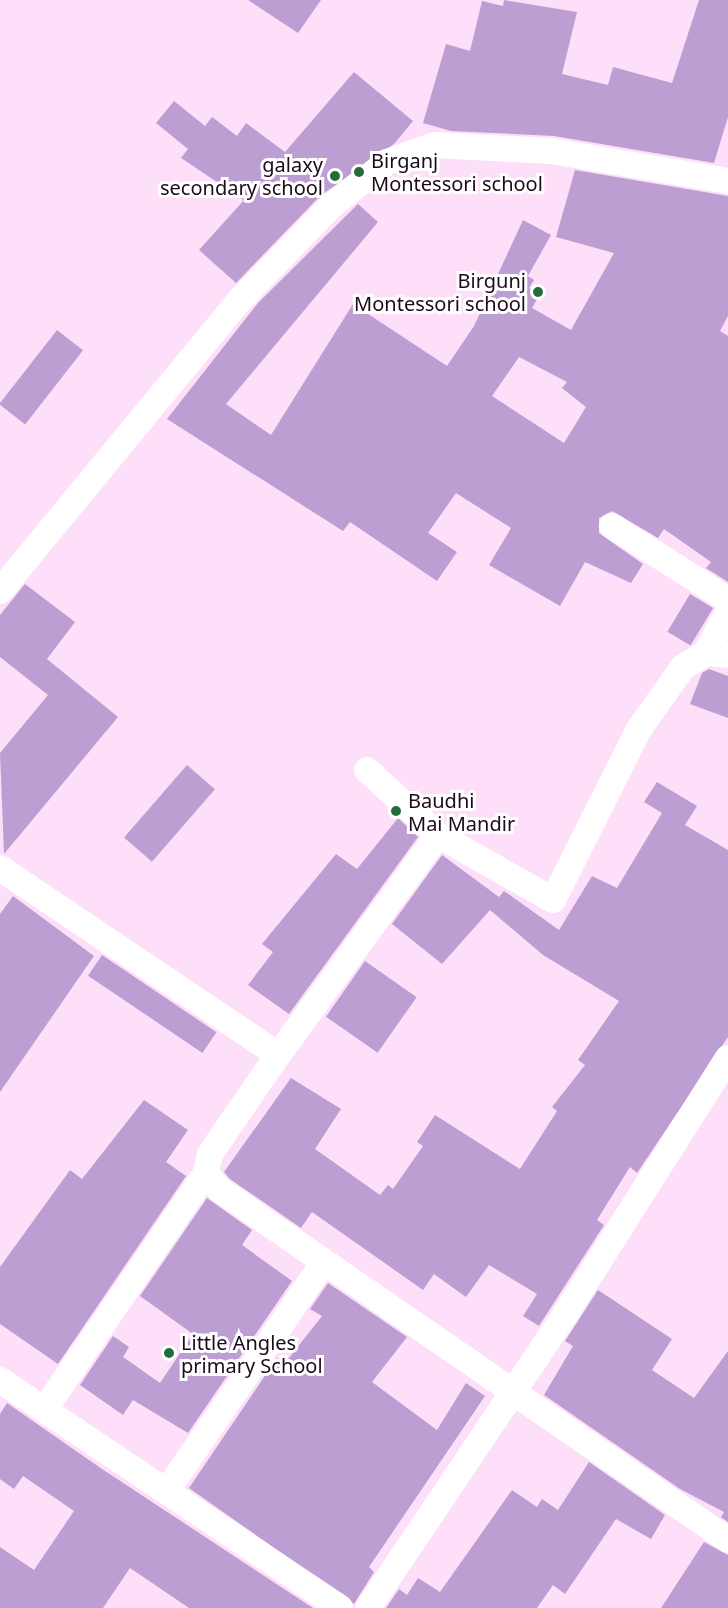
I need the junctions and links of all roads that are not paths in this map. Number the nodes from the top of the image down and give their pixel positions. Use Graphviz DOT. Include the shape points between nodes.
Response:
graph roads {
  1 [pos="728,181"];
  2 [pos="612,526"];
  3 [pos="0,591"];
  4 [pos="728,600"];
  5 [pos="728,612"];
  6 [pos="717,654"];
  7 [pos="367,770"];
  8 [pos="438,836"];
  9 [pos="0,868"];
  10 [pos="278,1055"];
  11 [pos="728,1058"];
  12 [pos="206,1173"];
  13 [pos="324,1262"];
  14 [pos="0,1380"];
  15 [pos="513,1392"];
  16 [pos="45,1409"];
  17 [pos="168,1489"];
  18 [pos="728,1540"];
  19 [pos="340,1608"];
  20 [pos="368,1608"];
  1 -- 3 [label="street" via="551,151 435,145 387,162 331,206 240,300"];
  2 -- 4 [label="street"];
  5 -- 6 [label="street"];
  6 -- 8 [label="street" via="683,667 639,729 553,900"];
  7 -- 8 [label="street"];
  8 -- 10 [label="street"];
  9 -- 10 [label="street"];
  10 -- 12 [label="street" via="210,1154"];
  11 -- 15 [label="street"];
  12 -- 13 [label="street" via="220,1190"];
  12 -- 16 [label="street"];
  13 -- 15 [label="street"];
  13 -- 17 [label="street"];
  14 -- 16 [label="street"];
  15 -- 18 [label="street"];
  15 -- 20 [label="street"];
  16 -- 17 [label="street"];
  17 -- 19 [label="street"];
}
